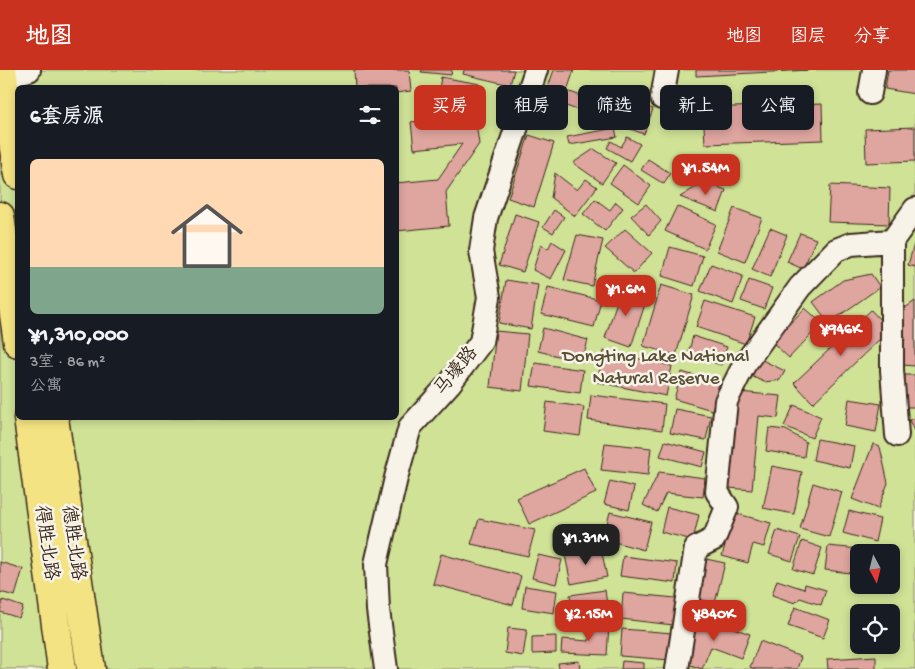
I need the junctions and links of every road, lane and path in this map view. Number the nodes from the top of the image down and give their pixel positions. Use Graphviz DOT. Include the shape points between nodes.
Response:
graph roads {
  1 [pos="536,70"];
  2 [pos="667,70"];
  3 [pos="874,70"];
  4 [pos="11,72"];
  5 [pos="664,85"];
  6 [pos="870,93"];
  7 [pos="15,131"];
  8 [pos="915,209"];
  9 [pos="0,216"];
  10 [pos="892,241"];
  11 [pos="15,322"];
  12 [pos="28,420"];
  13 [pos="54,420"];
  14 [pos="897,435"];
  15 [pos="93,663"];
  16 [pos="60,666"];
  17 [pos="386,669"];
  18 [pos="677,669"];
  1 -- 17 [label="street, 马壕路" via="486,218 481,251 489,297 481,342 410,427 396,478 376,564"];
  2 -- 5 [label="street"];
  3 -- 6 [label="street"];
  4 -- 7 [label="main road"];
  8 -- 10 [label="street"];
  9 -- 11 [label="main road"];
  10 -- 14 [label="street" via="892,370"];
  10 -- 18 [label="street" via="851,244 836,250 800,287 744,365 726,401 717,492 727,507 714,539 696,548"];
  12 -- 16 [label="main road, 得胜北路"];
  13 -- 15 [label="main road, 德胜北路"];
}
